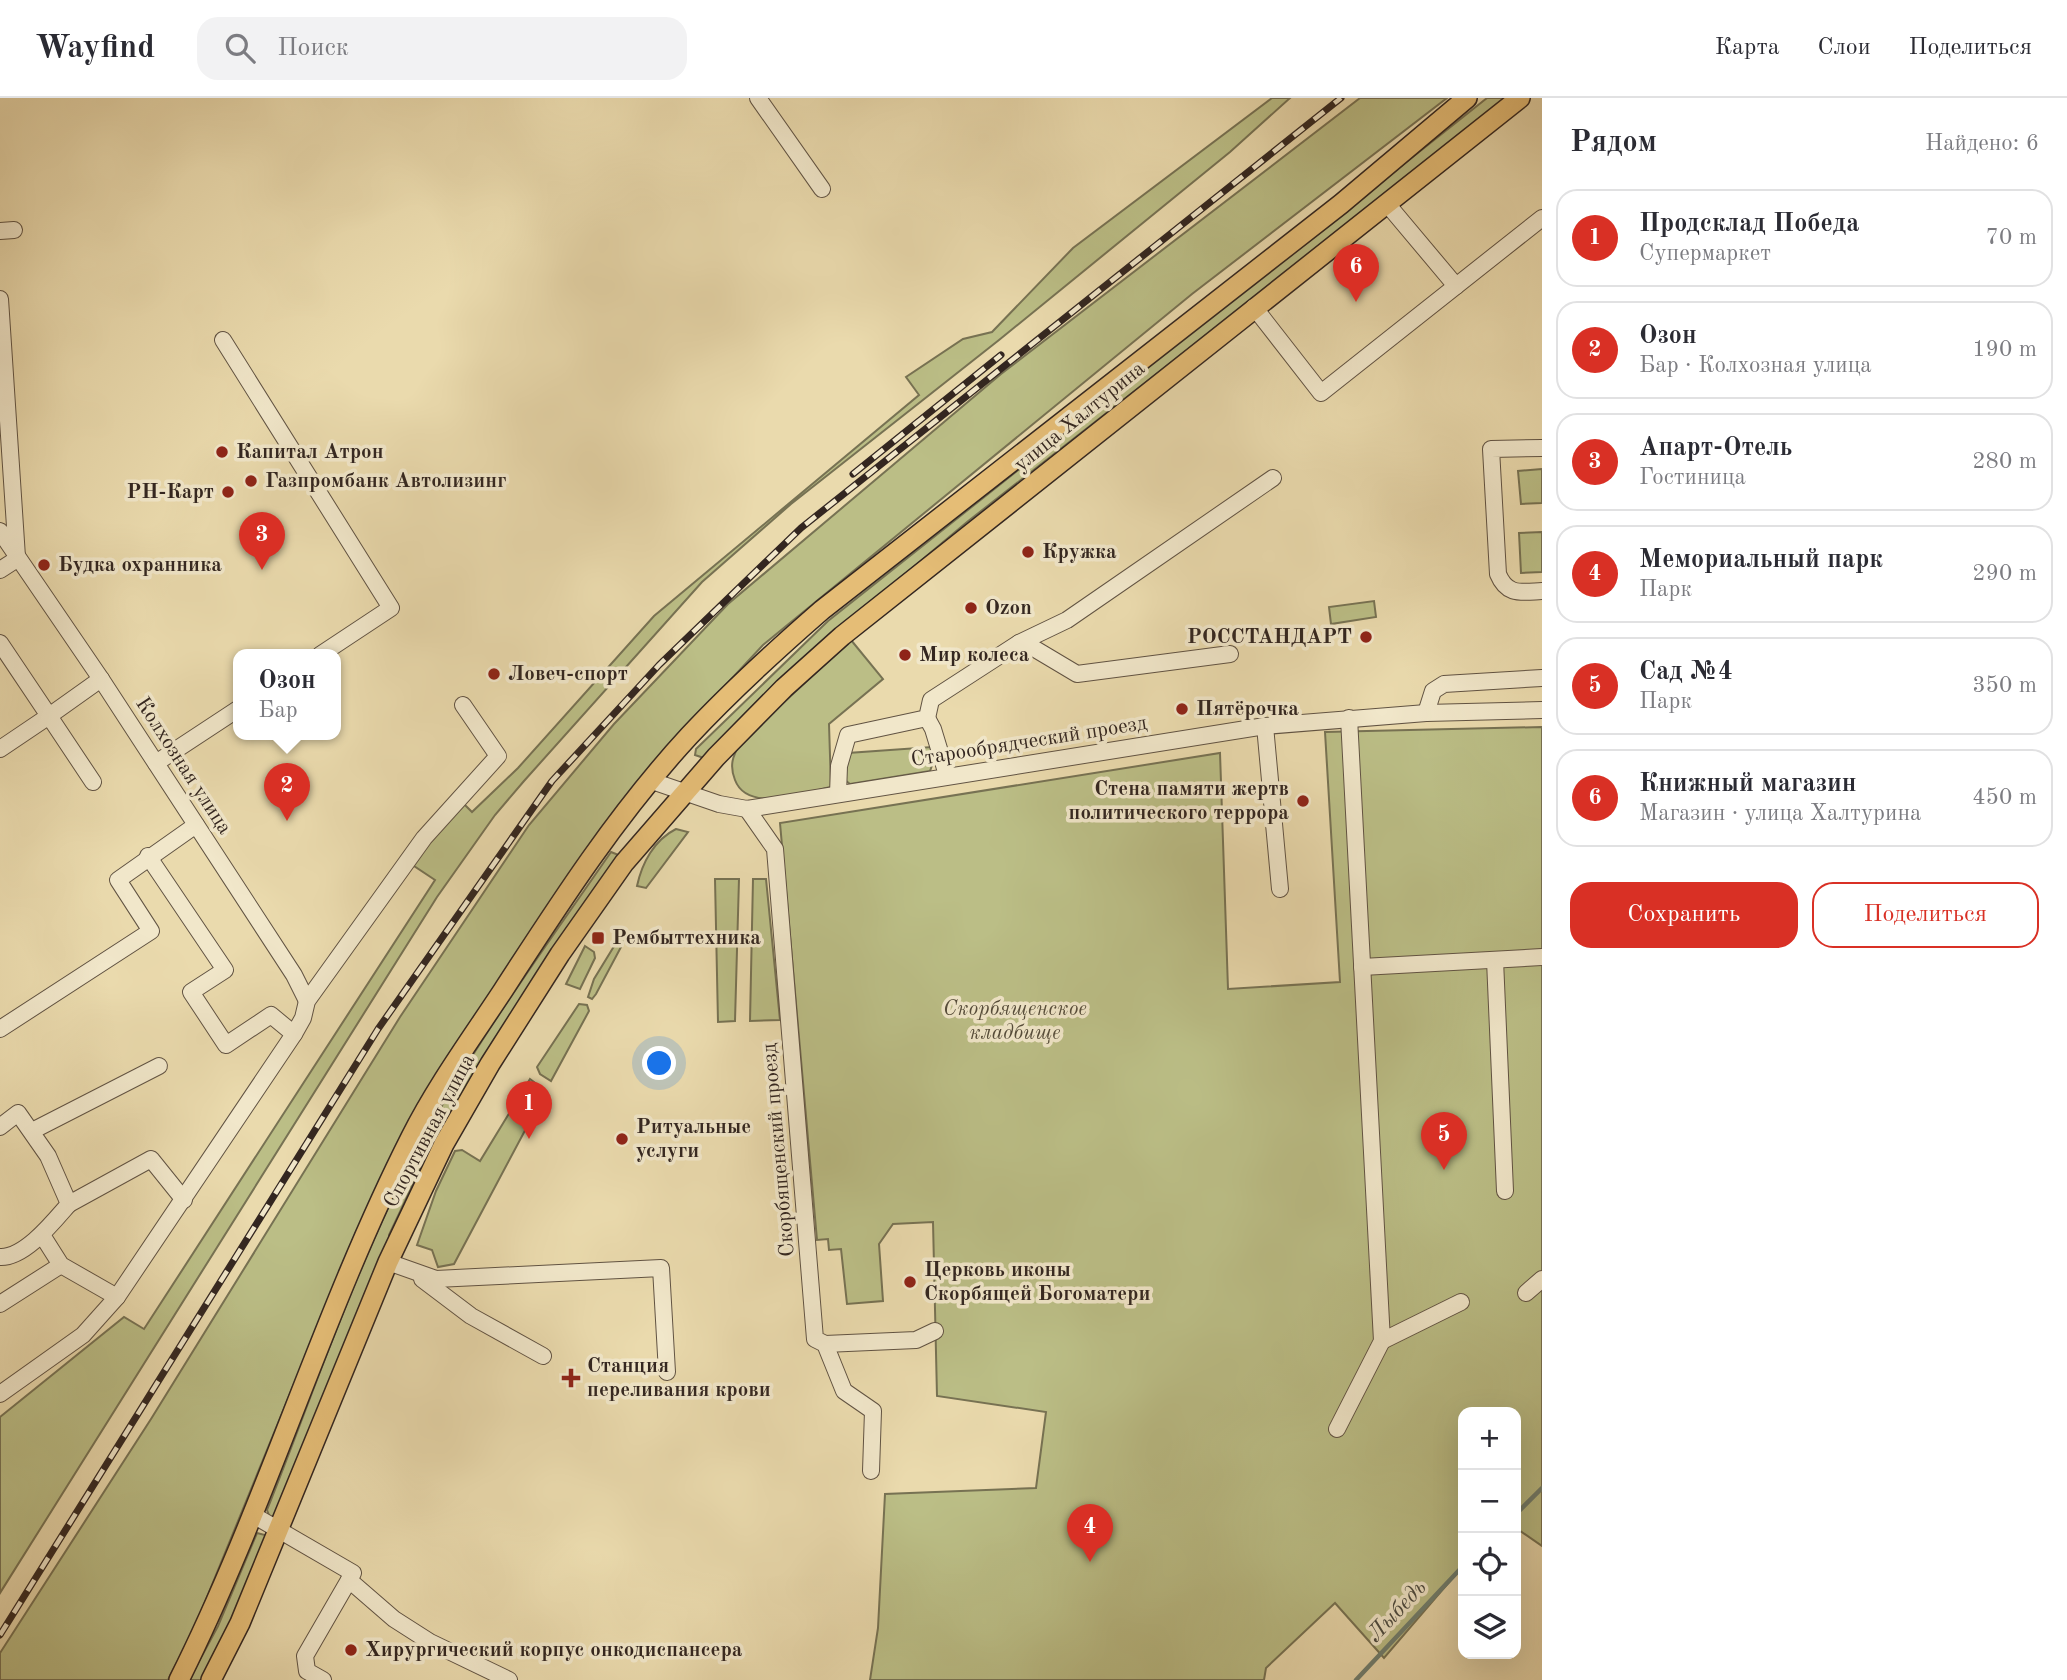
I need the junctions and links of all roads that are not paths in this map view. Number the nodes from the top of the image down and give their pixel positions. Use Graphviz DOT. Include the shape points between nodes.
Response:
graph roads {
  1 [pos="758,98"];
  2 [pos="1467,98"];
  3 [pos="1520,98"];
  4 [pos="822,188"];
  5 [pos="1388,205"];
  6 [pos="1542,218"];
  7 [pos="1456,286"];
  8 [pos="0,299"];
  9 [pos="1254,307"];
  10 [pos="223,340"];
  11 [pos="1542,448"];
  12 [pos="1273,478"];
  13 [pos="0,531"];
  14 [pos="17,559"];
  15 [pos="0,570"];
  16 [pos="1542,591"];
  17 [pos="1019,643"];
  18 [pos="2,649"];
  19 [pos="329,649"];
  20 [pos="1230,654"];
  21 [pos="101,678"];
  22 [pos="1542,678"];
  23 [pos="463,705"];
  24 [pos="1542,710"];
  25 [pos="233,712"];
  26 [pos="1426,713"];
  27 [pos="48,716"];
  28 [pos="927,718"];
  29 [pos="1349,718"];
  30 [pos="1265,726"];
  31 [pos="0,749"];
  32 [pos="156,763"];
  33 [pos="947,775"];
  34 [pos="652,781"];
  35 [pos="93,782"];
  36 [pos="684,791"];
  37 [pos="838,794"];
  38 [pos="747,809"];
  39 [pos="196,825"];
  40 [pos="148,856"];
  41 [pos="1280,889"];
  42 [pos="1542,957"];
  43 [pos="1495,960"];
  44 [pos="1362,967"];
  45 [pos="307,1002"];
  46 [pos="0,1029"];
  47 [pos="294,1034"];
  48 [pos="159,1066"];
  49 [pos="0,1127"];
  50 [pos="32,1131"];
  51 [pos="1505,1191"];
  52 [pos="184,1200"];
  53 [pos="69,1204"];
  54 [pos="43,1235"];
  55 [pos="0,1257"];
  56 [pos="388,1262"];
  57 [pos="61,1265"];
  58 [pos="412,1271"];
  59 [pos="1542,1279"];
  60 [pos="1526,1293"];
  61 [pos="117,1297"];
  62 [pos="1461,1302"];
  63 [pos="0,1304"];
  64 [pos="936,1331"];
  65 [pos="1382,1341"];
  66 [pos="825,1344"];
  67 [pos="543,1356"];
  68 [pos="667,1372"];
  69 [pos="0,1394"];
  70 [pos="1337,1429"];
  71 [pos="871,1471"];
  72 [pos="253,1515"];
  73 [pos="279,1529"];
  74 [pos="349,1580"];
  75 [pos="179,1680"];
  76 [pos="211,1680"];
  77 [pos="323,1680"];
  78 [pos="509,1680"];
  1 -- 4 [label="street"];
  2 -- 34 [label="main road, улица Халтурина" via="1341,204 822,610 760,664"];
  3 -- 5 [label="main road, улица Халтурина"];
  5 -- 7 [label="street"];
  5 -- 9 [label="main road, улица Халтурина"];
  6 -- 7 [label="street"];
  7 -- 9 [label="street" via="1321,393"];
  8 -- 14 [label="street"];
  9 -- 36 [label="main road, улица Халтурина" via="842,636"];
  10 -- 19 [label="street" via="391,608"];
  11 -- 16 [label="street" via="1491,449 1498,574 1504,587 1513,592"];
  12 -- 17 [label="street" via="1067,620"];
  13 -- 14 [label="street, Колхозная улица"];
  14 -- 15 [label="street"];
  14 -- 21 [label="street, Колхозная улица"];
  17 -- 20 [label="street" via="1077,674"];
  17 -- 28 [label="street" via="931,700"];
  18 -- 27 [label="street"];
  21 -- 27 [label="street"];
  21 -- 32 [label="street, Колхозная улица"];
  22 -- 26 [label="street" via="1444,684 1433,691"];
  23 -- 45 [label="street" via="498,756 424,838"];
  24 -- 26 [label="street, Старообрядческий проезд"];
  25 -- 32 [label="street"];
  26 -- 29 [label="street, Старообрядческий проезд"];
  27 -- 31 [label="street"];
  27 -- 35 [label="street"];
  28 -- 33 [label="street"];
  28 -- 37 [label="street" via="848,735 839,766"];
  29 -- 30 [label="street, Старообрядческий проезд"];
  29 -- 44 [label="street"];
  30 -- 33 [label="street, Старообрядческий проезд"];
  30 -- 41 [label="street"];
  32 -- 39 [label="street, Колхозная улица"];
  33 -- 37 [label="street, Старообрядческий проезд"];
  34 -- 36 [label="street, Старообрядческий проезд"];
  34 -- 72 [label="main road, Спортивная улица" via="600,845 545,926 411,1136"];
  36 -- 38 [label="street, Старообрядческий проезд"];
  36 -- 56 [label="main road, Спортивная улица" via="624,863 490,1064 443,1144"];
  37 -- 38 [label="street, Старообрядческий проезд"];
  38 -- 66 [label="street, Скорбященский проезд" via="775,849 816,1339"];
  39 -- 40 [label="street"];
  39 -- 45 [label="street, Колхозная улица"];
  40 -- 46 [label="street" via="118,880 151,931"];
  40 -- 47 [label="street" via="225,970 219,981 191,992 226,1045 271,1015"];
  42 -- 43 [label="street"];
  43 -- 44 [label="street"];
  43 -- 51 [label="street"];
  44 -- 65 [label="street"];
  45 -- 47 [label="street"];
  47 -- 52 [label="street"];
  48 -- 50 [label="street"];
  49 -- 50 [label="street" via="18,1114"];
  50 -- 53 [label="street"];
  52 -- 53 [label="street" via="158,1154"];
  52 -- 61 [label="street"];
  53 -- 54 [label="street"];
  54 -- 55 [label="street" via="8,1258"];
  54 -- 57 [label="street"];
  56 -- 58 [label="street"];
  56 -- 73 [label="main road, Спортивная улица"];
  57 -- 61 [label="street"];
  57 -- 63 [label="street"];
  58 -- 67 [label="street" via="471,1316"];
  58 -- 68 [label="street" via="436,1279 661,1268"];
  59 -- 60 [label="street"];
  61 -- 69 [label="street" via="83,1335"];
  62 -- 65 [label="street"];
  64 -- 66 [label="street" via="916,1340"];
  65 -- 70 [label="street"];
  66 -- 71 [label="street, Скорбященский проезд" via="844,1391 873,1411"];
  72 -- 73 [label="street"];
  72 -- 75 [label="main road, Спортивная улица"];
  73 -- 74 [label="street" via="353,1573"];
  73 -- 76 [label="main road, Спортивная улица"];
  74 -- 77 [label="street" via="305,1656 307,1671"];
  74 -- 78 [label="street" via="412,1630"];
}
